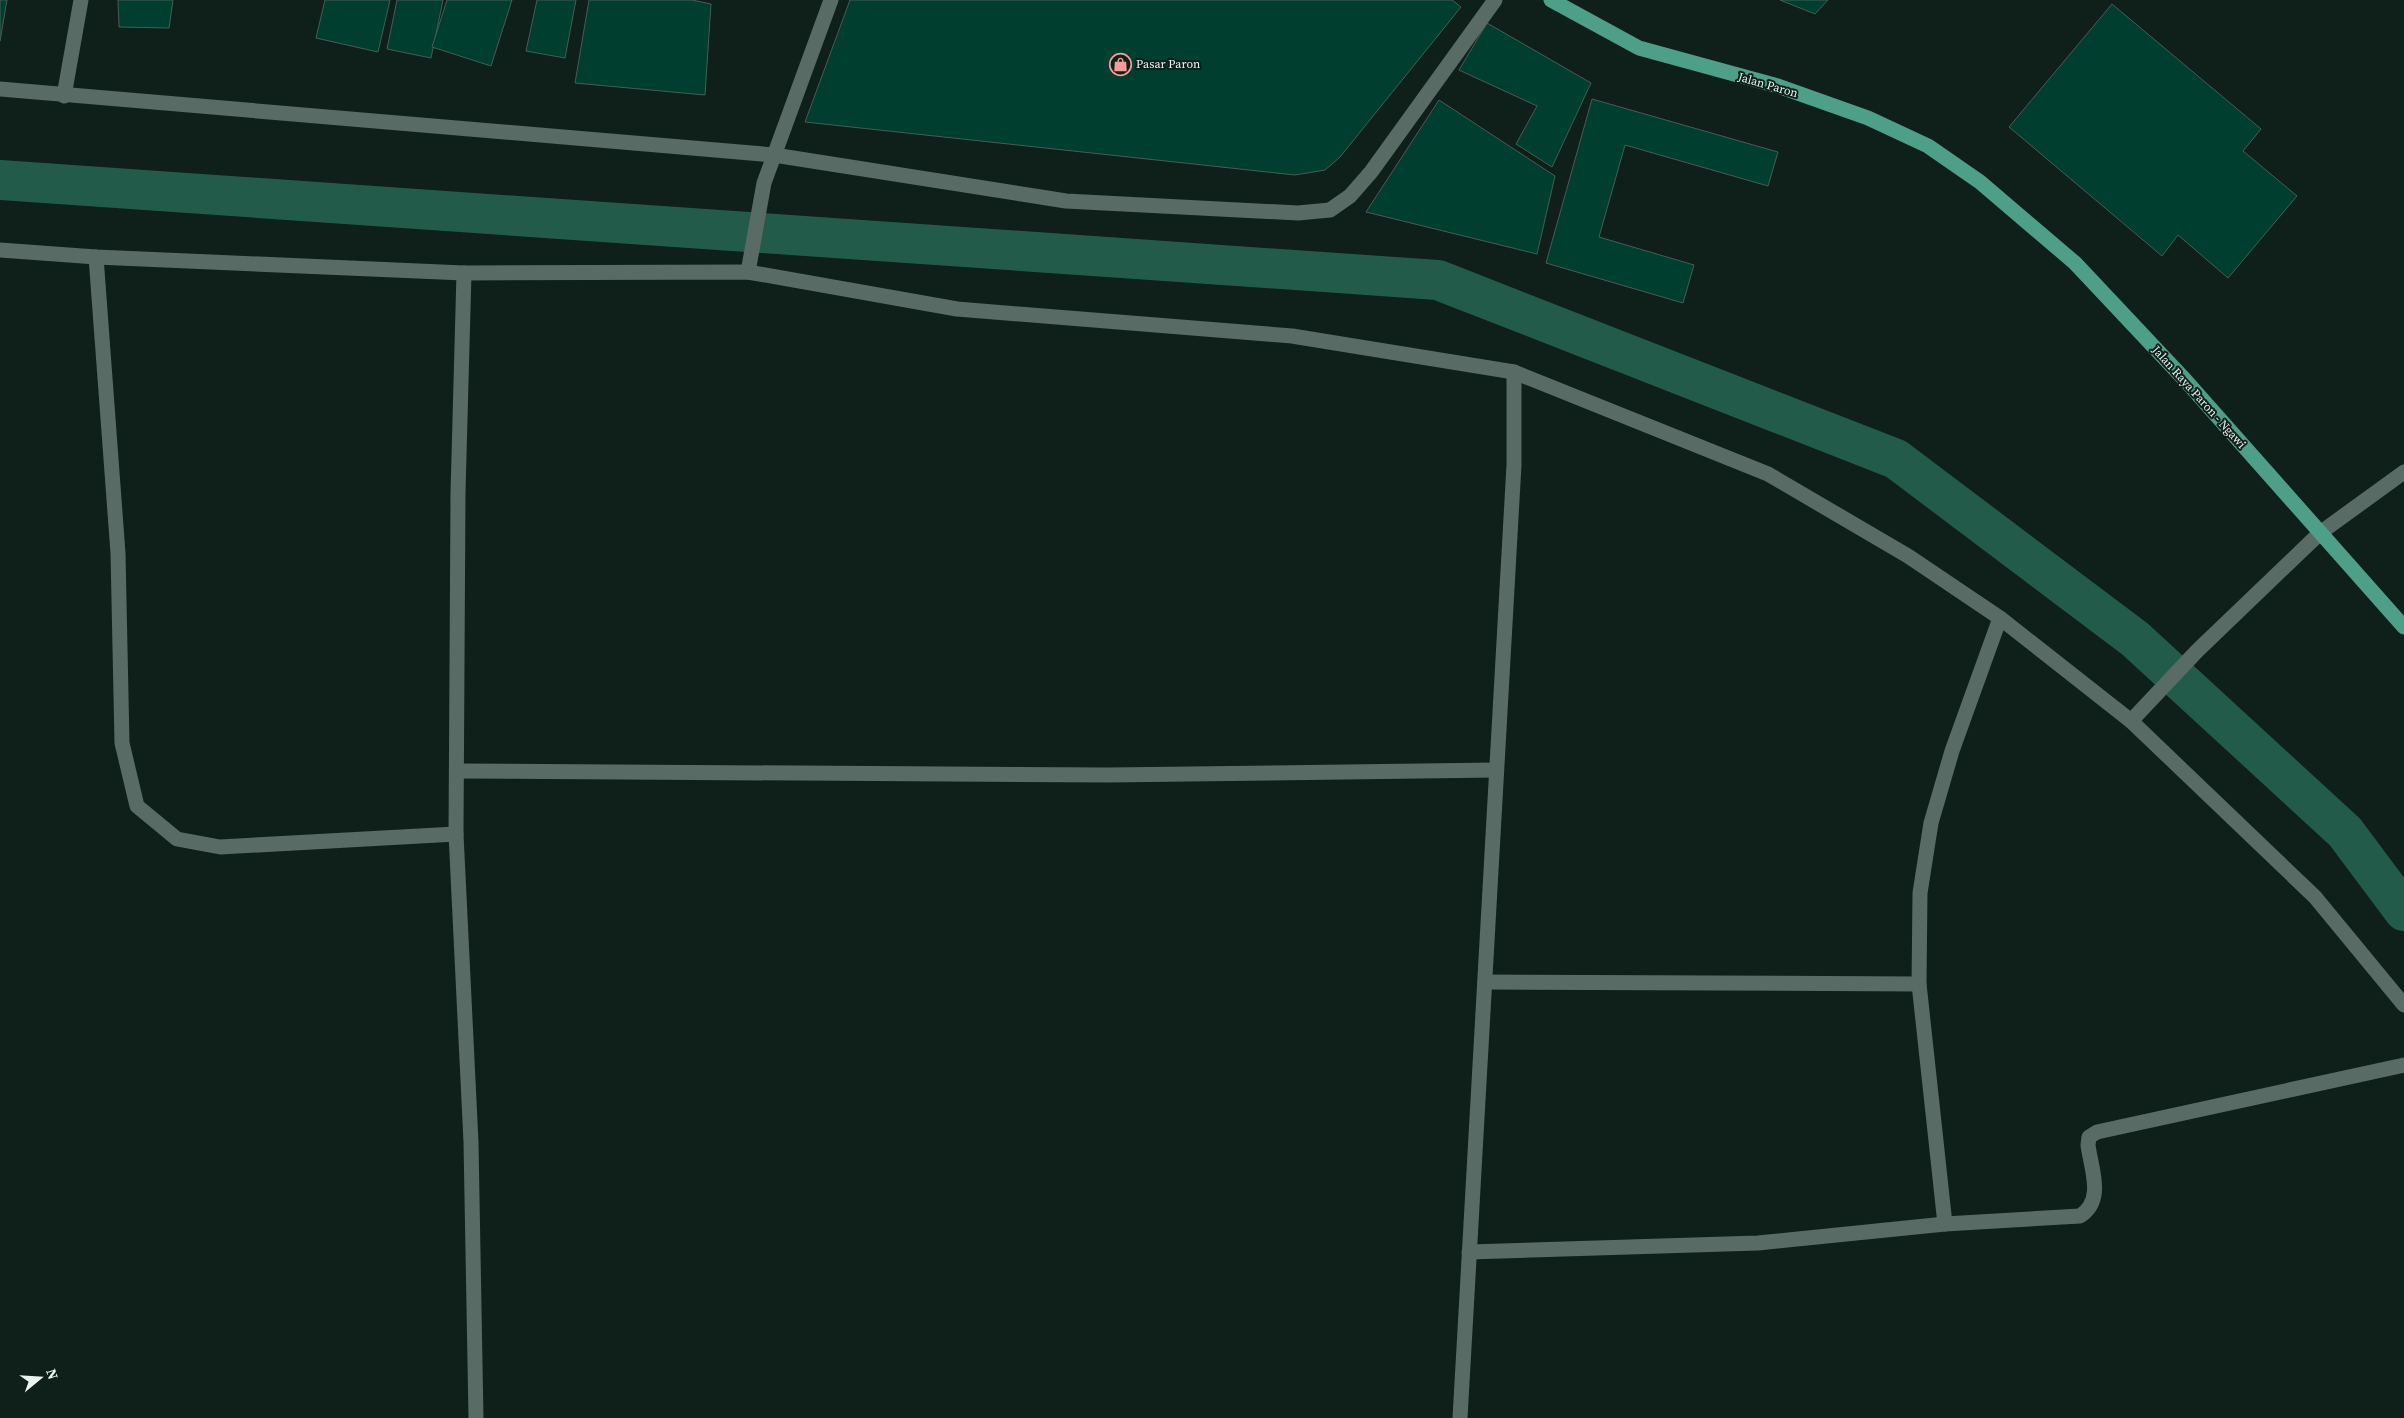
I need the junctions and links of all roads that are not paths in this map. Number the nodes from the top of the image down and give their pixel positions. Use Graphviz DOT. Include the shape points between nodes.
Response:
graph roads {
  1 [pos="81,0"];
  2 [pos="831,0"];
  3 [pos="1495,0"];
  4 [pos="1551,0"];
  5 [pos="0,89"];
  6 [pos="64,96"];
  7 [pos="774,155"];
  8 [pos="1980,182"];
  9 [pos="0,250"];
  10 [pos="96,257"];
  11 [pos="750,265"];
  12 [pos="464,273"];
  13 [pos="1514,372"];
  14 [pos="2404,472"];
  15 [pos="2320,534"];
  16 [pos="2000,618"];
  17 [pos="2404,627"];
  18 [pos="2131,721"];
  19 [pos="1496,770"];
  20 [pos="457,771"];
  21 [pos="456,834"];
  22 [pos="1486,982"];
  23 [pos="1919,984"];
  24 [pos="2404,1005"];
  25 [pos="2404,1065"];
  26 [pos="1945,1224"];
  27 [pos="1468,1252"];
  28 [pos="476,1418"];
  29 [pos="1460,1418"];
  1 -- 6 [label="street"];
  2 -- 7 [label="street"];
  3 -- 7 [label="street" via="1371,172 1350,196 1330,210 1298,213 1066,201"];
  4 -- 8 [label="main road, Jalan Paron" via="1639,48 1778,86 1868,118 1928,146"];
  5 -- 6 [label="street"];
  6 -- 7 [label="street"];
  7 -- 11 [label="street" via="764,183"];
  8 -- 15 [label="main road, Jalan Raya Paron - Ngawi" via="2075,263 2186,381"];
  9 -- 10 [label="street"];
  10 -- 12 [label="street"];
  10 -- 21 [label="street" via="118,553 122,743 137,806 177,838 220,847"];
  11 -- 12 [label="street"];
  11 -- 13 [label="street" via="957,309 1292,336"];
  12 -- 20 [label="street" via="458,492"];
  13 -- 16 [label="street" via="1768,474 1908,556"];
  13 -- 19 [label="street" via="1514,465"];
  14 -- 15 [label="street"];
  15 -- 17 [label="main road, Jalan Raya Paron - Ngawi"];
  15 -- 18 [label="street" via="2197,651"];
  16 -- 18 [label="street"];
  16 -- 23 [label="street" via="1952,751 1931,823 1920,893"];
  18 -- 24 [label="street" via="2315,898"];
  19 -- 20 [label="street" via="1108,775"];
  19 -- 22 [label="street"];
  20 -- 21 [label="street"];
  21 -- 28 [label="street" via="471,1142"];
  22 -- 23 [label="street"];
  22 -- 27 [label="street"];
  23 -- 26 [label="street"];
  25 -- 26 [label="street" via="2097,1132 2089,1137 2096,1196 2087,1212 2080,1216"];
  26 -- 27 [label="street" via="1758,1243"];
  27 -- 29 [label="street"];
}
